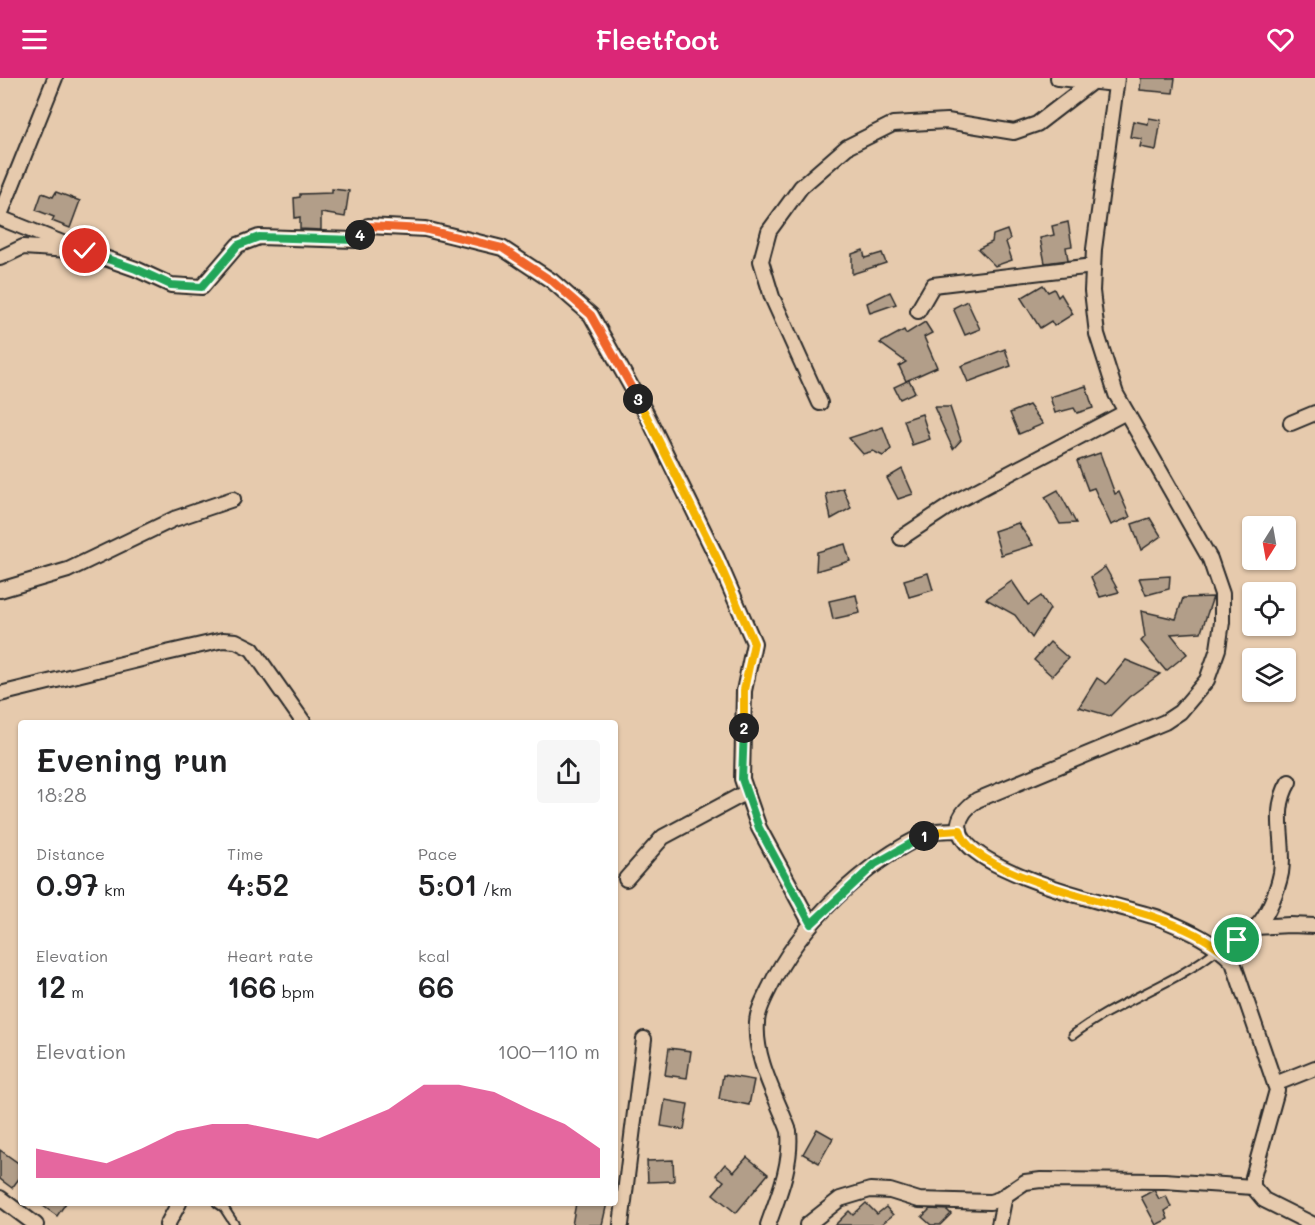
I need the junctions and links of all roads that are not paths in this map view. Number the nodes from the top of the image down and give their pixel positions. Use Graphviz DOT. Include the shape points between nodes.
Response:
graph roads {
  1 [pos="55,78"];
  2 [pos="1058,78"];
  3 [pos="1097,80"];
  4 [pos="1116,81"];
  5 [pos="0,217"];
  6 [pos="85,251"];
  7 [pos="0,258"];
  8 [pos="1093,266"];
  9 [pos="918,311"];
  10 [pos="820,403"];
  11 [pos="1126,412"];
  12 [pos="1315,413"];
  13 [pos="1291,423"];
  14 [pos="233,499"];
  15 [pos="901,538"];
  16 [pos="0,590"];
  17 [pos="0,694"];
  18 [pos="302,720"];
  19 [pos="1288,782"];
  20 [pos="747,792"];
  21 [pos="960,830"];
  22 [pos="626,879"];
  23 [pos="811,924"];
  24 [pos="1315,926"];
  25 [pos="1255,927"];
  26 [pos="1222,951"];
  27 [pos="1073,1035"];
  28 [pos="644,1039"];
  29 [pos="1315,1068"];
  30 [pos="1275,1084"];
  31 [pos="1252,1187"];
  32 [pos="1005,1195"];
  33 [pos="0,1198"];
  34 [pos="177,1206"];
  35 [pos="221,1206"];
  36 [pos="36,1225"];
  37 [pos="167,1225"];
  38 [pos="235,1225"];
  39 [pos="621,1225"];
  40 [pos="768,1225"];
  41 [pos="807,1225"];
  42 [pos="999,1225"];
  43 [pos="1314,1225"];
  1 -- 5 [label="street"];
  2 -- 3 [label="street"];
  3 -- 4 [label="street"];
  3 -- 10 [label="street" via="1037,124 1014,132 947,121 894,124 847,147 801,187 769,231 760,261"];
  4 -- 8 [label="street"];
  5 -- 6 [label="street"];
  6 -- 7 [label="street" via="23,247"];
  6 -- 20 [label="street" via="171,285 202,287 238,245 259,237 356,240 368,226 424,229 502,248 552,281 591,315 640,403 717,558 754,643 744,690 742,779"];
  8 -- 9 [label="street" via="933,285"];
  8 -- 11 [label="street" via="1097,334 1116,394"];
  11 -- 15 [label="street" via="957,501"];
  11 -- 21 [label="street" via="1178,498 1210,559 1222,594 1222,622 1212,668 1194,698 1165,722 977,800 965,813"];
  12 -- 13 [label="street"];
  14 -- 16 [label="street" via="174,519 68,570"];
  17 -- 18 [label="street" via="223,640 236,641 252,649"];
  19 -- 25 [label="street" via="1279,809 1281,873 1262,920"];
  20 -- 22 [label="street" via="663,837"];
  20 -- 23 [label="street" via="759,828"];
  21 -- 23 [label="street" via="931,832 875,864"];
  21 -- 26 [label="street" via="969,847 1005,870 1157,917"];
  23 -- 40 [label="street" via="777,972 757,1020 756,1039 789,1131 790,1147 787,1169"];
  24 -- 25 [label="street"];
  25 -- 26 [label="street"];
  26 -- 27 [label="lane"];
  26 -- 30 [label="street" via="1233,962"];
  28 -- 39 [label="street"];
  29 -- 30 [label="street"];
  30 -- 31 [label="street" via="1276,1098"];
  31 -- 32 [label="street" via="1164,1181 1041,1180 1025,1182"];
  31 -- 43 [label="street" via="1264,1200"];
  32 -- 41 [label="street" via="990,1202 919,1200 890,1191 870,1190 840,1199"];
  32 -- 42 [label="street"];
  33 -- 36 [label="street"];
  34 -- 37 [label="street"];
  35 -- 38 [label="lane"];
}
